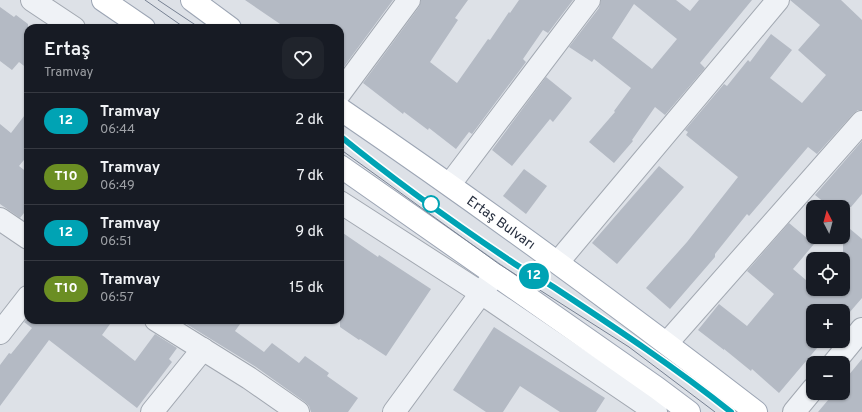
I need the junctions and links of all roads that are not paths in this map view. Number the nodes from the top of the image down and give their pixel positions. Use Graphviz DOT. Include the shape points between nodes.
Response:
graph roads {
  1 [pos="32,0"];
  2 [pos="103,0"];
  3 [pos="409,0"];
  4 [pos="589,0"];
  5 [pos="778,0"];
  6 [pos="202,3"];
  7 [pos="68,24"];
  8 [pos="138,24"];
  9 [pos="226,24"];
  10 [pos="344,88"];
  11 [pos="344,111"];
  12 [pos="862,122"];
  13 [pos="344,169"];
  14 [pos="450,184"];
  15 [pos="344,205"];
  16 [pos="0,219"];
  17 [pos="24,235"];
  18 [pos="558,262"];
  19 [pos="494,275"];
  20 [pos="481,292"];
  21 [pos="24,302"];
  22 [pos="162,324"];
  23 [pos="862,329"];
  24 [pos="0,333"];
  25 [pos="667,343"];
  26 [pos="203,349"];
  27 [pos="840,356"];
  28 [pos="806,397"];
  29 [pos="152,412"];
  30 [pos="298,412"];
  31 [pos="394,412"];
  32 [pos="656,412"];
  33 [pos="689,412"];
  34 [pos="756,412"];
  35 [pos="794,412"];
  1 -- 7 [label="street"];
  2 -- 8 [label="main road"];
  3 -- 10 [label="street"];
  4 -- 14 [label="street"];
  5 -- 18 [label="street"];
  6 -- 9 [label="main road"];
  11 -- 14 [label="main road, Ertaş Bulvarı"];
  12 -- 25 [label="street"];
  13 -- 19 [label="main road"];
  14 -- 18 [label="main road, Ertaş Bulvarı"];
  15 -- 20 [label="street"];
  16 -- 17 [label="street"];
  18 -- 25 [label="main road, Ertaş Bulvarı"];
  19 -- 20 [label="street"];
  19 -- 33 [label="main road"];
  20 -- 31 [label="street"];
  20 -- 32 [label="street"];
  21 -- 24 [label="street"];
  22 -- 26 [label="street"];
  23 -- 27 [label="street"];
  25 -- 34 [label="main road, Ertaş Bulvarı"];
  26 -- 29 [label="street"];
  26 -- 30 [label="street"];
  28 -- 35 [label="street"];
}
